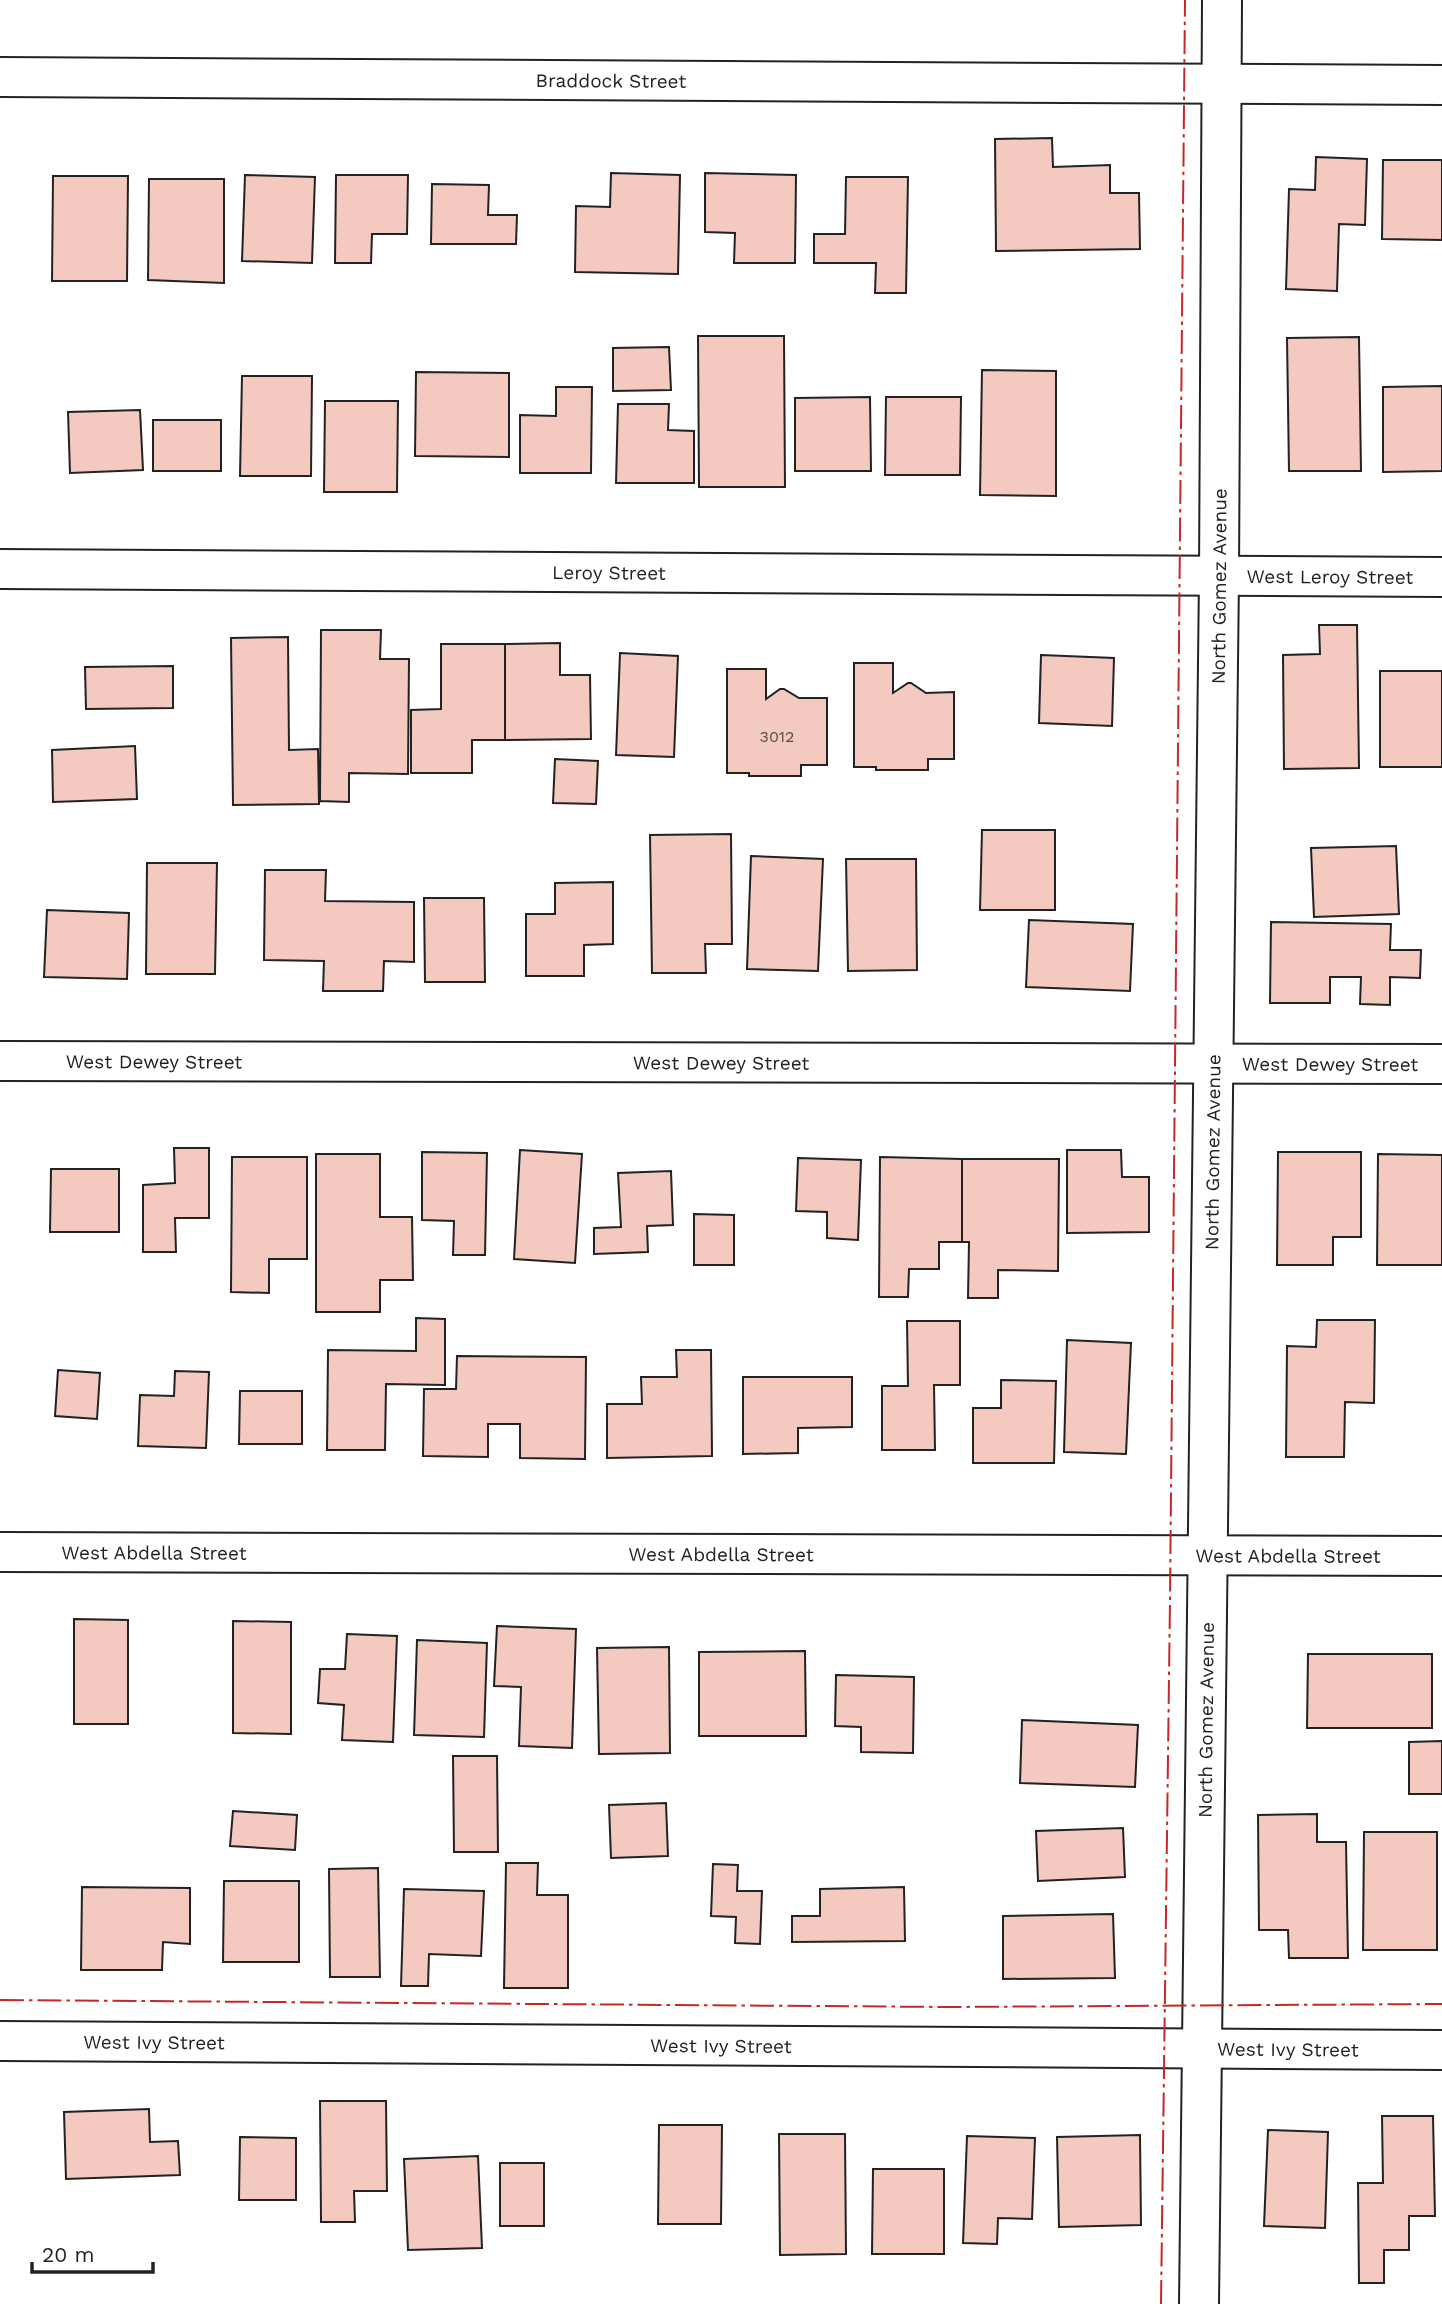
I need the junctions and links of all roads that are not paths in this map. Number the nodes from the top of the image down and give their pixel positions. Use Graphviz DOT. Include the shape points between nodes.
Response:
graph roads {
  1 [pos="1222,0"];
  2 [pos="0,77"];
  3 [pos="1221,83"];
  4 [pos="1442,85"];
  5 [pos="0,569"];
  6 [pos="1219,577"];
  7 [pos="1442,577"];
  8 [pos="0,1061"];
  9 [pos="1442,1064"];
  10 [pos="1213,1065"];
  11 [pos="0,1552"];
  12 [pos="1207,1556"];
  13 [pos="1442,1556"];
  14 [pos="0,2041"];
  15 [pos="1201,2049"];
  16 [pos="1442,2050"];
  17 [pos="1199,2304"];
  1 -- 3 [label="street, North Gomez Avenue"];
  2 -- 3 [label="street, Braddock Street"];
  3 -- 4 [label="street, Braddock Street"];
  3 -- 6 [label="street, North Gomez Avenue"];
  5 -- 6 [label="street, Leroy Street"];
  6 -- 7 [label="street, West Leroy Street"];
  6 -- 10 [label="street, North Gomez Avenue"];
  8 -- 10 [label="street, West Dewey Street"];
  9 -- 10 [label="street, West Dewey Street"];
  10 -- 12 [label="street, North Gomez Avenue"];
  11 -- 12 [label="street, West Abdella Street"];
  12 -- 13 [label="street, West Abdella Street"];
  12 -- 15 [label="street, North Gomez Avenue"];
  14 -- 15 [label="street, West Ivy Street"];
  15 -- 16 [label="street, West Ivy Street"];
  15 -- 17 [label="street, North Gomez Avenue"];
}
